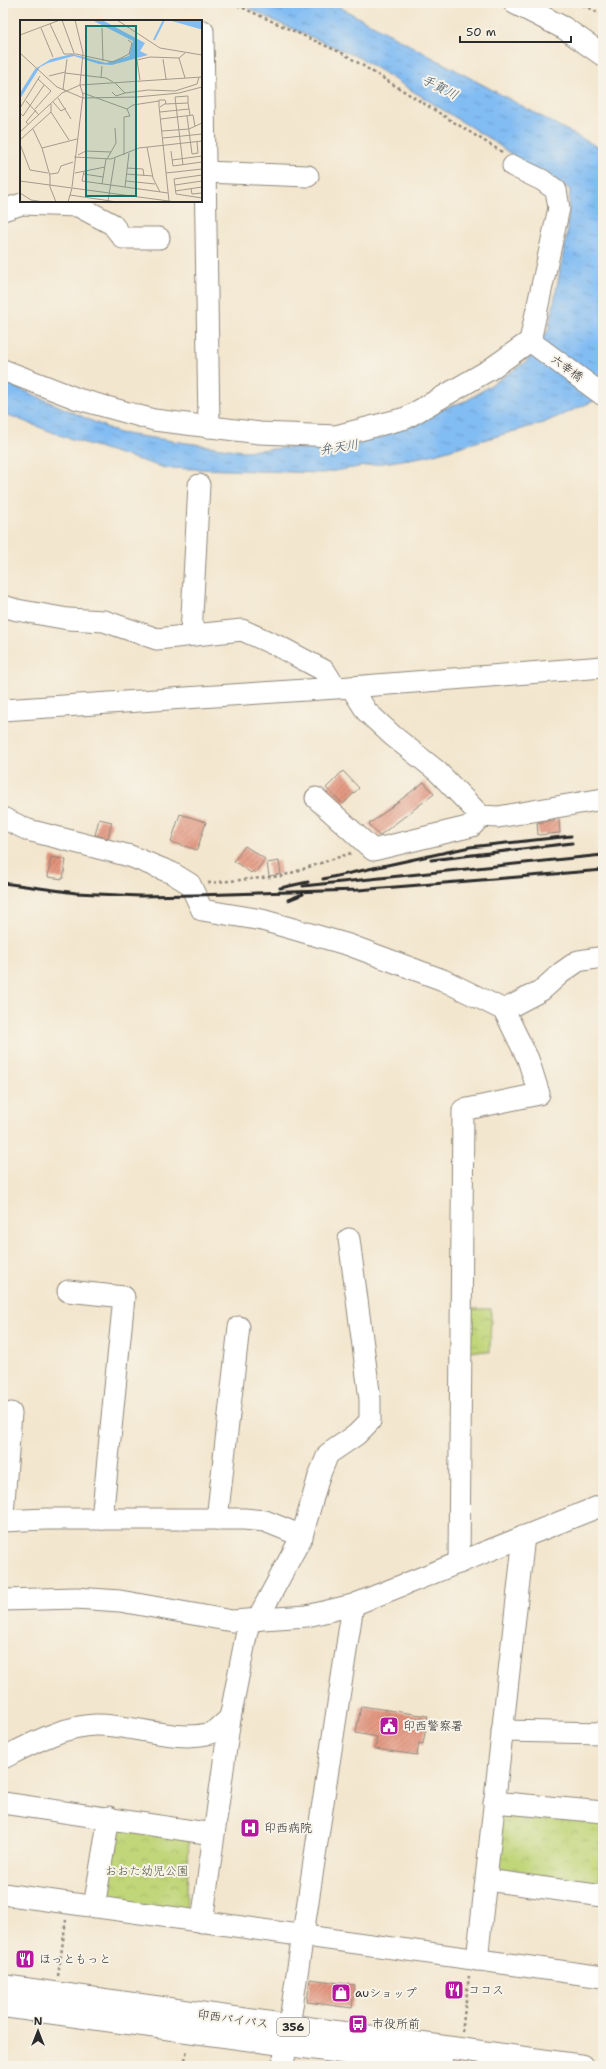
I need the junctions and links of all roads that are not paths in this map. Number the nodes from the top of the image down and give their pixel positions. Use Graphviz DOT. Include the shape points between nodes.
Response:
graph roads {
  1 [pos="515,3"];
  2 [pos="203,31"];
  3 [pos="603,55"];
  4 [pos="513,166"];
  5 [pos="205,172"];
  6 [pos="308,176"];
  7 [pos="3,210"];
  8 [pos="159,238"];
  9 [pos="530,341"];
  10 [pos="3,370"];
  11 [pos="603,395"];
  12 [pos="209,427"];
  13 [pos="199,485"];
  14 [pos="3,606"];
  15 [pos="191,634"];
  16 [pos="603,667"];
  17 [pos="343,687"];
  18 [pos="3,710"];
  19 [pos="316,798"];
  20 [pos="603,799"];
  21 [pos="481,816"];
  22 [pos="3,818"];
  23 [pos="603,958"];
  24 [pos="504,1010"];
  25 [pos="349,1239"];
  26 [pos="68,1291"];
  27 [pos="239,1327"];
  28 [pos="11,1413"];
  29 [pos="603,1505"];
  30 [pos="3,1514"];
  31 [pos="102,1519"];
  32 [pos="217,1519"];
  33 [pos="3,1521"];
  34 [pos="302,1536"];
  35 [pos="524,1536"];
  36 [pos="459,1563"];
  37 [pos="3,1600"];
  38 [pos="353,1605"];
  39 [pos="253,1621"];
  40 [pos="230,1718"];
  41 [pos="502,1731"];
  42 [pos="603,1733"];
  43 [pos="3,1758"];
  44 [pos="494,1802"];
  45 [pos="3,1803"];
  46 [pos="603,1812"];
  47 [pos="109,1817"];
  48 [pos="213,1834"];
  49 [pos="487,1880"];
  50 [pos="3,1894"];
  51 [pos="603,1896"];
  52 [pos="94,1907"];
  53 [pos="202,1922"];
  54 [pos="304,1937"];
  55 [pos="474,1960"];
  56 [pos="603,1977"];
  57 [pos="3,1986"];
  58 [pos="3,2006"];
  59 [pos="288,2036"];
  60 [pos="284,2066"];
  61 [pos="443,2066"];
  62 [pos="583,2066"];
  1 -- 3 [label="main road" via="564,28"];
  2 -- 5 [label="street"];
  4 -- 9 [label="street" via="556,190 558,208"];
  5 -- 6 [label="street"];
  5 -- 12 [label="street"];
  7 -- 8 [label="street" via="22,204 78,206 112,224 123,238"];
  9 -- 11 [label="street, 六幸橋"];
  9 -- 12 [label="street" via="488,370 406,418 336,436 260,433"];
  10 -- 12 [label="street" via="78,399 154,420"];
  13 -- 15 [label="street"];
  14 -- 15 [label="street" via="68,619 104,621 157,639"];
  15 -- 17 [label="street" via="242,630 325,671"];
  16 -- 17 [label="street"];
  17 -- 18 [label="street"];
  17 -- 21 [label="street" via="393,736 437,771"];
  19 -- 21 [label="street" via="373,850 472,826"];
  20 -- 21 [label="street" via="498,818"];
  22 -- 24 [label="street" via="28,830 130,856 172,873 190,884 202,910 262,920 349,945 443,980"];
  23 -- 24 [label="street" via="578,961 542,990"];
  24 -- 36 [label="street" via="528,1059 539,1094 463,1110"];
  25 -- 34 [label="street" via="370,1399 370,1421 356,1435 328,1454"];
  26 -- 31 [label="street" via="124,1297"];
  27 -- 32 [label="street"];
  28 -- 30 [label="street"];
  29 -- 35 [label="street"];
  31 -- 32 [label="street"];
  31 -- 33 [label="street"];
  32 -- 34 [label="street" via="265,1521"];
  34 -- 39 [label="street"];
  35 -- 36 [label="street"];
  35 -- 41 [label="street"];
  36 -- 38 [label="street"];
  37 -- 39 [label="street" via="76,1598 120,1601 232,1621"];
  38 -- 39 [label="street" via="307,1616"];
  38 -- 54 [label="street"];
  39 -- 40 [label="street"];
  40 -- 43 [label="street" via="212,1733 188,1735 94,1725 60,1733"];
  40 -- 48 [label="street"];
  41 -- 42 [label="street"];
  41 -- 44 [label="street"];
  44 -- 46 [label="street"];
  44 -- 49 [label="street"];
  45 -- 47 [label="street"];
  47 -- 48 [label="street"];
  47 -- 52 [label="street"];
  48 -- 53 [label="street"];
  49 -- 51 [label="street"];
  49 -- 55 [label="street"];
  50 -- 52 [label="street"];
  52 -- 53 [label="street"];
  53 -- 54 [label="street"];
  54 -- 55 [label="street"];
  54 -- 59 [label="street"];
  55 -- 56 [label="street"];
  57 -- 59 [label="main road, 印西バイパス / 356"];
  58 -- 59 [label="main road, 印西バイパス / 356"];
  59 -- 60 [label="street"];
  59 -- 61 [label="main road, 印西バイパス / 356"];
  59 -- 62 [label="main road, 印西バイパス / 356"];
}
